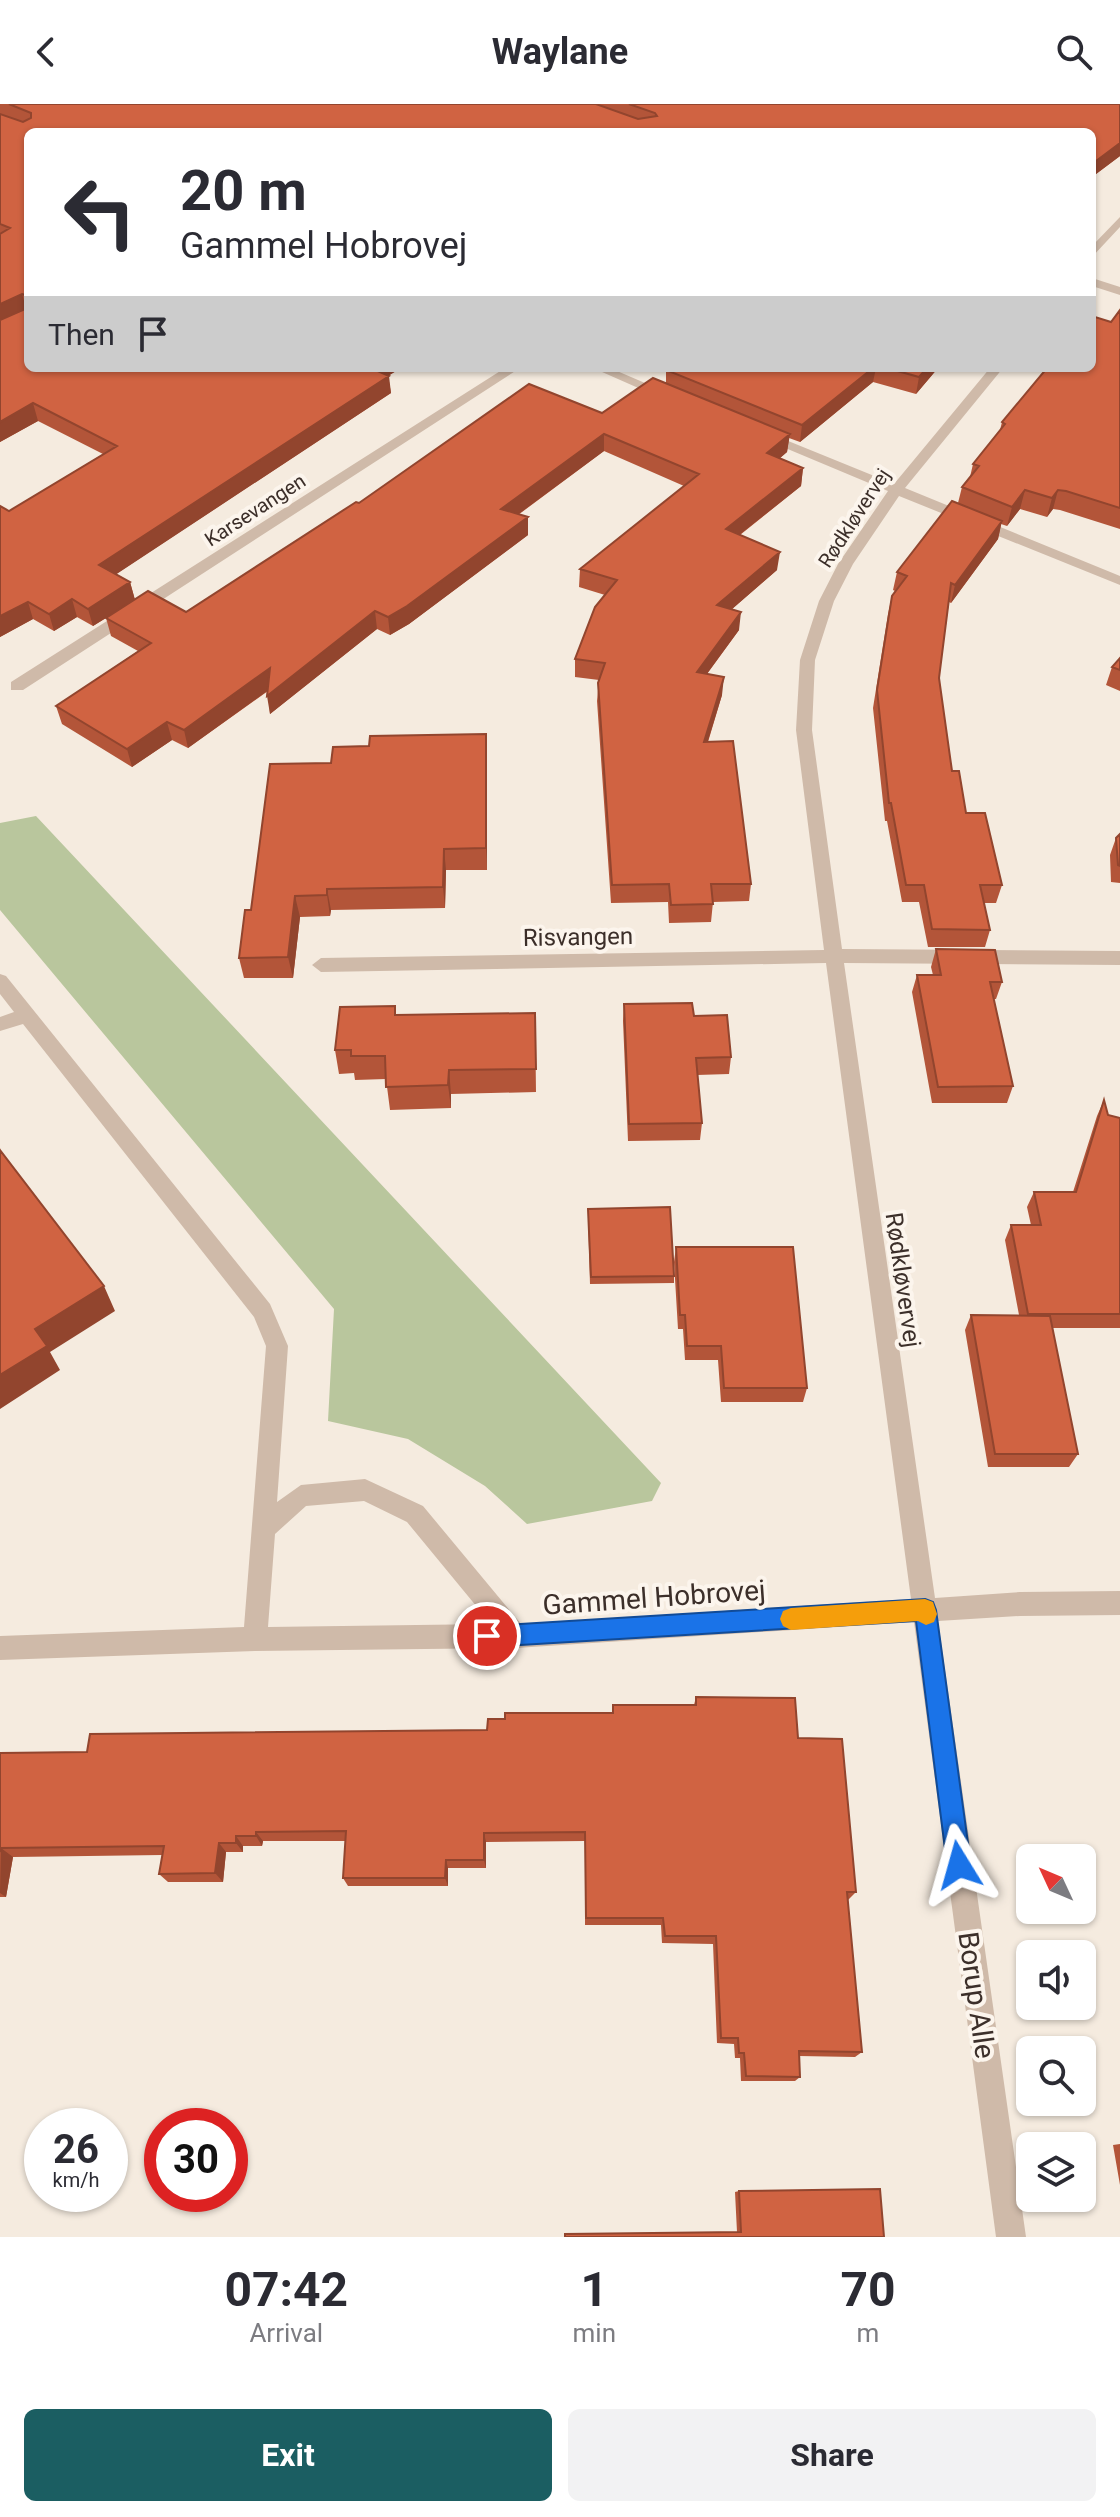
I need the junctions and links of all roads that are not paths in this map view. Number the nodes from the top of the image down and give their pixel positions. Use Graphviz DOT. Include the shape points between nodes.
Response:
graph roads {
  1 [pos="1120,220"];
  2 [pos="1096,248"];
  3 [pos="1096,283"];
  4 [pos="1120,291"];
  5 [pos="508,372"];
  6 [pos="609,372"];
  7 [pos="994,372"];
  8 [pos="684,403"];
  9 [pos="755,432"];
  10 [pos="896,490"];
  11 [pos="1120,581"];
  12 [pos="17,686"];
  13 [pos="836,956"];
  14 [pos="1120,958"];
  15 [pos="321,965"];
  16 [pos="0,981"];
  17 [pos="27,1015"];
  18 [pos="0,1024"];
  19 [pos="263,1529"];
  20 [pos="1120,1603"];
  21 [pos="925,1610"];
  22 [pos="516,1636"];
  23 [pos="255,1639"];
  24 [pos="0,1648"];
  25 [pos="1011,2237"];
  1 -- 2 [label="street"];
  3 -- 4 [label="street"];
  5 -- 12 [label="street, Karsevangen"];
  6 -- 8 [label="street"];
  7 -- 10 [label="street, Rødkløvervej"];
  9 -- 10 [label="street"];
  10 -- 11 [label="street"];
  10 -- 13 [label="street, Rødkløvervej" via="844,568 811,641 804,730"];
  13 -- 14 [label="street"];
  13 -- 15 [label="street, Risvangen"];
  13 -- 21 [label="street, Rødkløvervej"];
  16 -- 17 [label="street"];
  17 -- 18 [label="street"];
  17 -- 19 [label="street" via="262,1311 277,1346"];
  19 -- 22 [label="street" via="301,1496 365,1490 415,1514"];
  19 -- 23 [label="street"];
  20 -- 21 [label="street, Gammel Hobrovej"];
  21 -- 22 [label="street, Gammel Hobrovej"];
  21 -- 25 [label="street, Borup Alle"];
  22 -- 23 [label="street, Gammel Hobrovej"];
  23 -- 24 [label="street, Gammel Hobrovej"];
}
